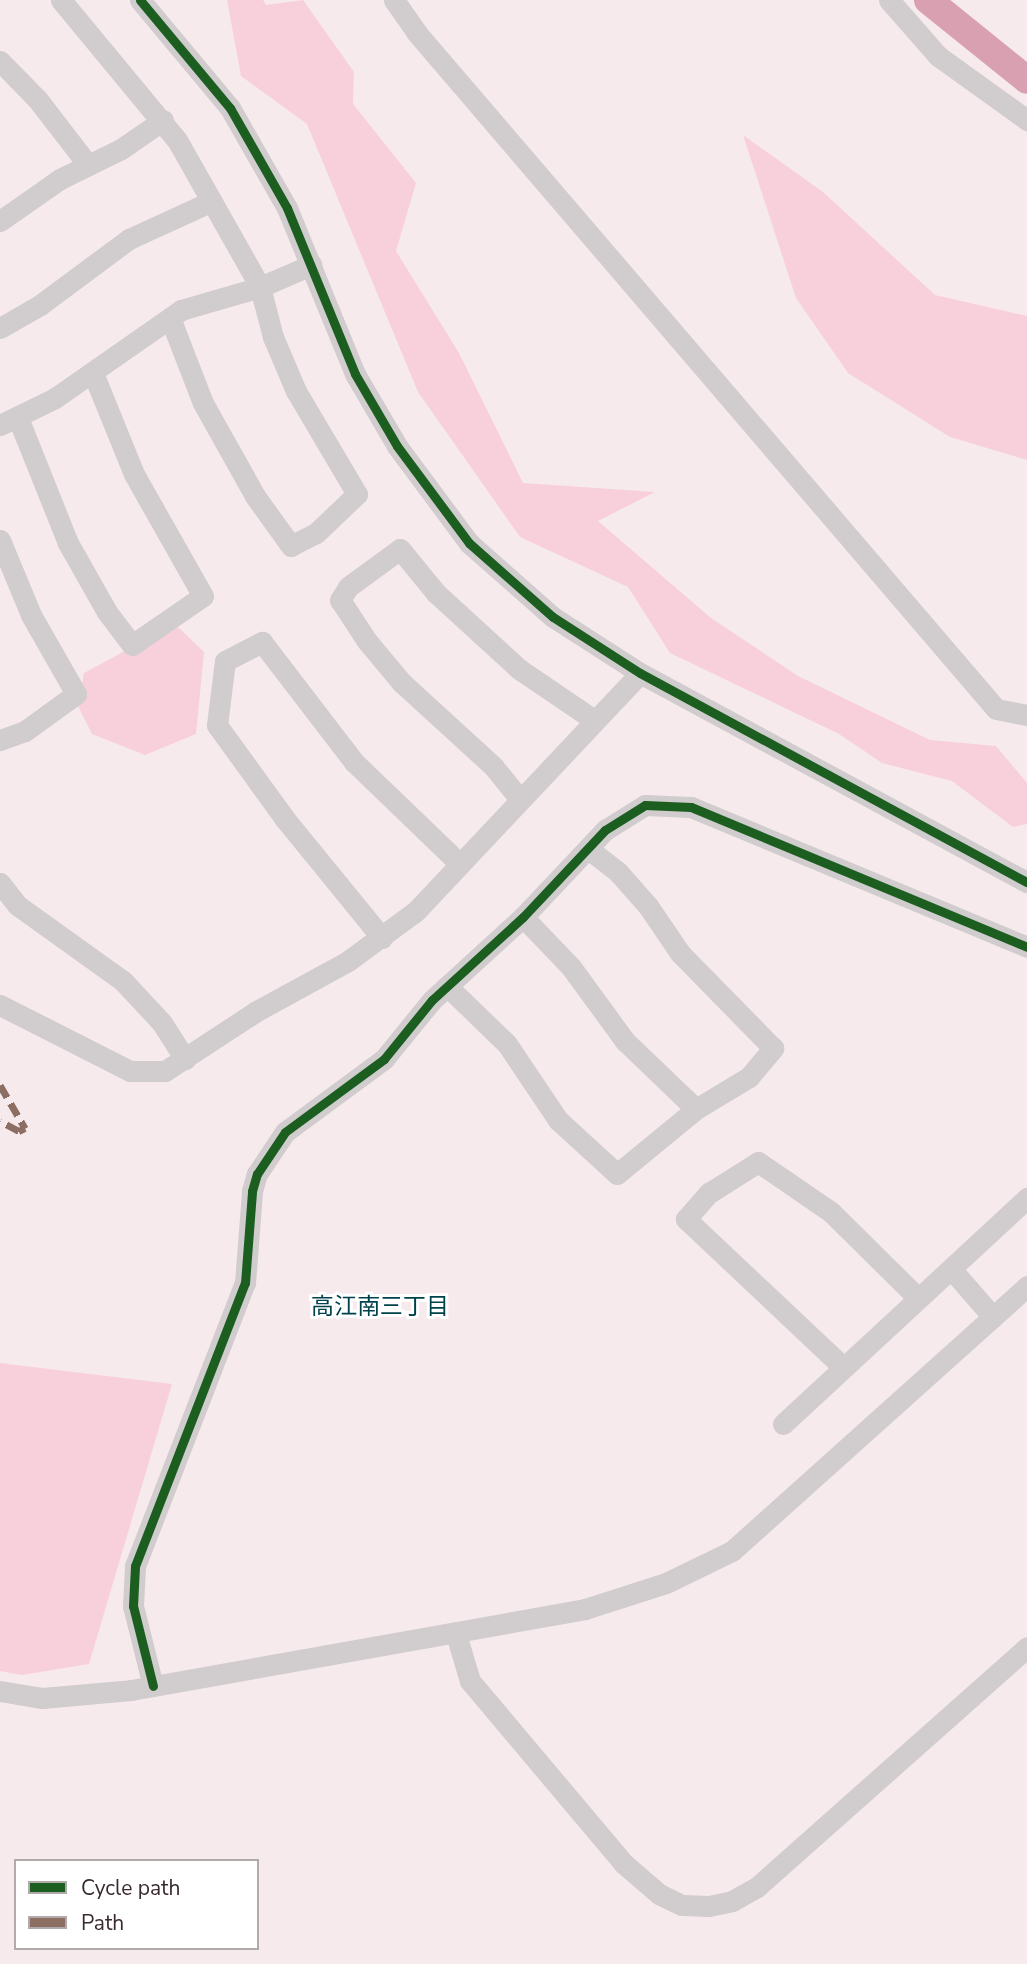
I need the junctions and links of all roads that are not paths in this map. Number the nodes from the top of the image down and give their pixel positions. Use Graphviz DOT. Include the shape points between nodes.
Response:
graph roads {
  1 [pos="61,0"];
  2 [pos="140,0"];
  3 [pos="394,0"];
  4 [pos="889,0"];
  5 [pos="0,61"];
  6 [pos="163,120"];
  7 [pos="1027,120"];
  8 [pos="88,165"];
  9 [pos="212,201"];
  10 [pos="0,221"];
  11 [pos="311,265"];
  12 [pos="260,287"];
  13 [pos="170,318"];
  14 [pos="0,328"];
  15 [pos="93,373"];
  16 [pos="9,421"];
  17 [pos="0,540"];
  18 [pos="640,673"];
  19 [pos="1027,715"];
  20 [pos="594,720"];
  21 [pos="0,740"];
  22 [pos="519,798"];
  23 [pos="589,849"];
  24 [pos="458,862"];
  25 [pos="1027,882"];
  26 [pos="0,883"];
  27 [pos="523,917"];
  28 [pos="382,938"];
  29 [pos="1027,947"];
  30 [pos="447,986"];
  31 [pos="0,1004"];
  32 [pos="185,1059"];
  33 [pos="696,1108"];
  34 [pos="1027,1198"];
  35 [pos="953,1271"];
  36 [pos="1027,1286"];
  37 [pos="918,1298"];
  38 [pos="993,1317"];
  39 [pos="843,1367"];
  40 [pos="783,1424"];
  41 [pos="456,1634"];
  42 [pos="1027,1647"];
  43 [pos="153,1686"];
  44 [pos="0,1691"];
  1 -- 6 [label="street"];
  2 -- 11 [label="street" via="230,108 287,208"];
  3 -- 19 [label="street" via="416,32 996,709"];
  4 -- 7 [label="street" via="938,56"];
  5 -- 8 [label="street" via="38,100"];
  6 -- 8 [label="street"];
  6 -- 9 [label="street"];
  8 -- 10 [label="street"];
  9 -- 12 [label="street"];
  9 -- 14 [label="street" via="129,239 40,305"];
  11 -- 12 [label="street"];
  11 -- 18 [label="street" via="355,374 397,446 469,543 553,617"];
  12 -- 13 [label="street" via="181,310"];
  12 -- 13 [label="street" via="273,337 296,391 357,494 316,533 291,546 219,434"];
  13 -- 15 [label="street"];
  15 -- 16 [label="street"];
  15 -- 16 [label="street" via="134,474 204,596 132,645 107,612 68,543"];
  17 -- 21 [label="street" via="31,615 76,694 24,731"];
  18 -- 20 [label="street"];
  18 -- 25 [label="street"];
  20 -- 22 [label="street"];
  20 -- 22 [label="street" via="489,643 436,593 400,549 348,587 340,600 367,640 402,683 493,766"];
  22 -- 24 [label="street"];
  23 -- 27 [label="street"];
  23 -- 29 [label="street" via="624,815 645,805 691,807"];
  23 -- 33 [label="street" via="618,872 680,953 773,1048 749,1077"];
  24 -- 28 [label="street" via="416,911"];
  24 -- 28 [label="street" via="354,762 262,642 225,661 217,725 285,819"];
  26 -- 32 [label="street" via="17,905 123,981 162,1023"];
  27 -- 30 [label="street"];
  27 -- 33 [label="street" via="571,967 625,1041"];
  28 -- 32 [label="street"];
  30 -- 33 [label="street" via="508,1044 558,1120 617,1174"];
  30 -- 43 [label="street" via="384,1059 285,1132 257,1174 245,1283 135,1566 133,1606"];
  31 -- 32 [label="street" via="130,1071 165,1071"];
  34 -- 35 [label="street"];
  35 -- 37 [label="street"];
  35 -- 38 [label="street"];
  36 -- 38 [label="street"];
  37 -- 39 [label="street"];
  37 -- 39 [label="street" via="831,1212 758,1162 709,1193 686,1219"];
  38 -- 41 [label="street" via="732,1551 666,1583 585,1609"];
  39 -- 40 [label="street"];
  41 -- 42 [label="street" via="470,1681 623,1863 659,1894 682,1905 709,1906 732,1901 757,1887"];
  41 -- 43 [label="street"];
  43 -- 44 [label="street" via="42,1698"];
}
